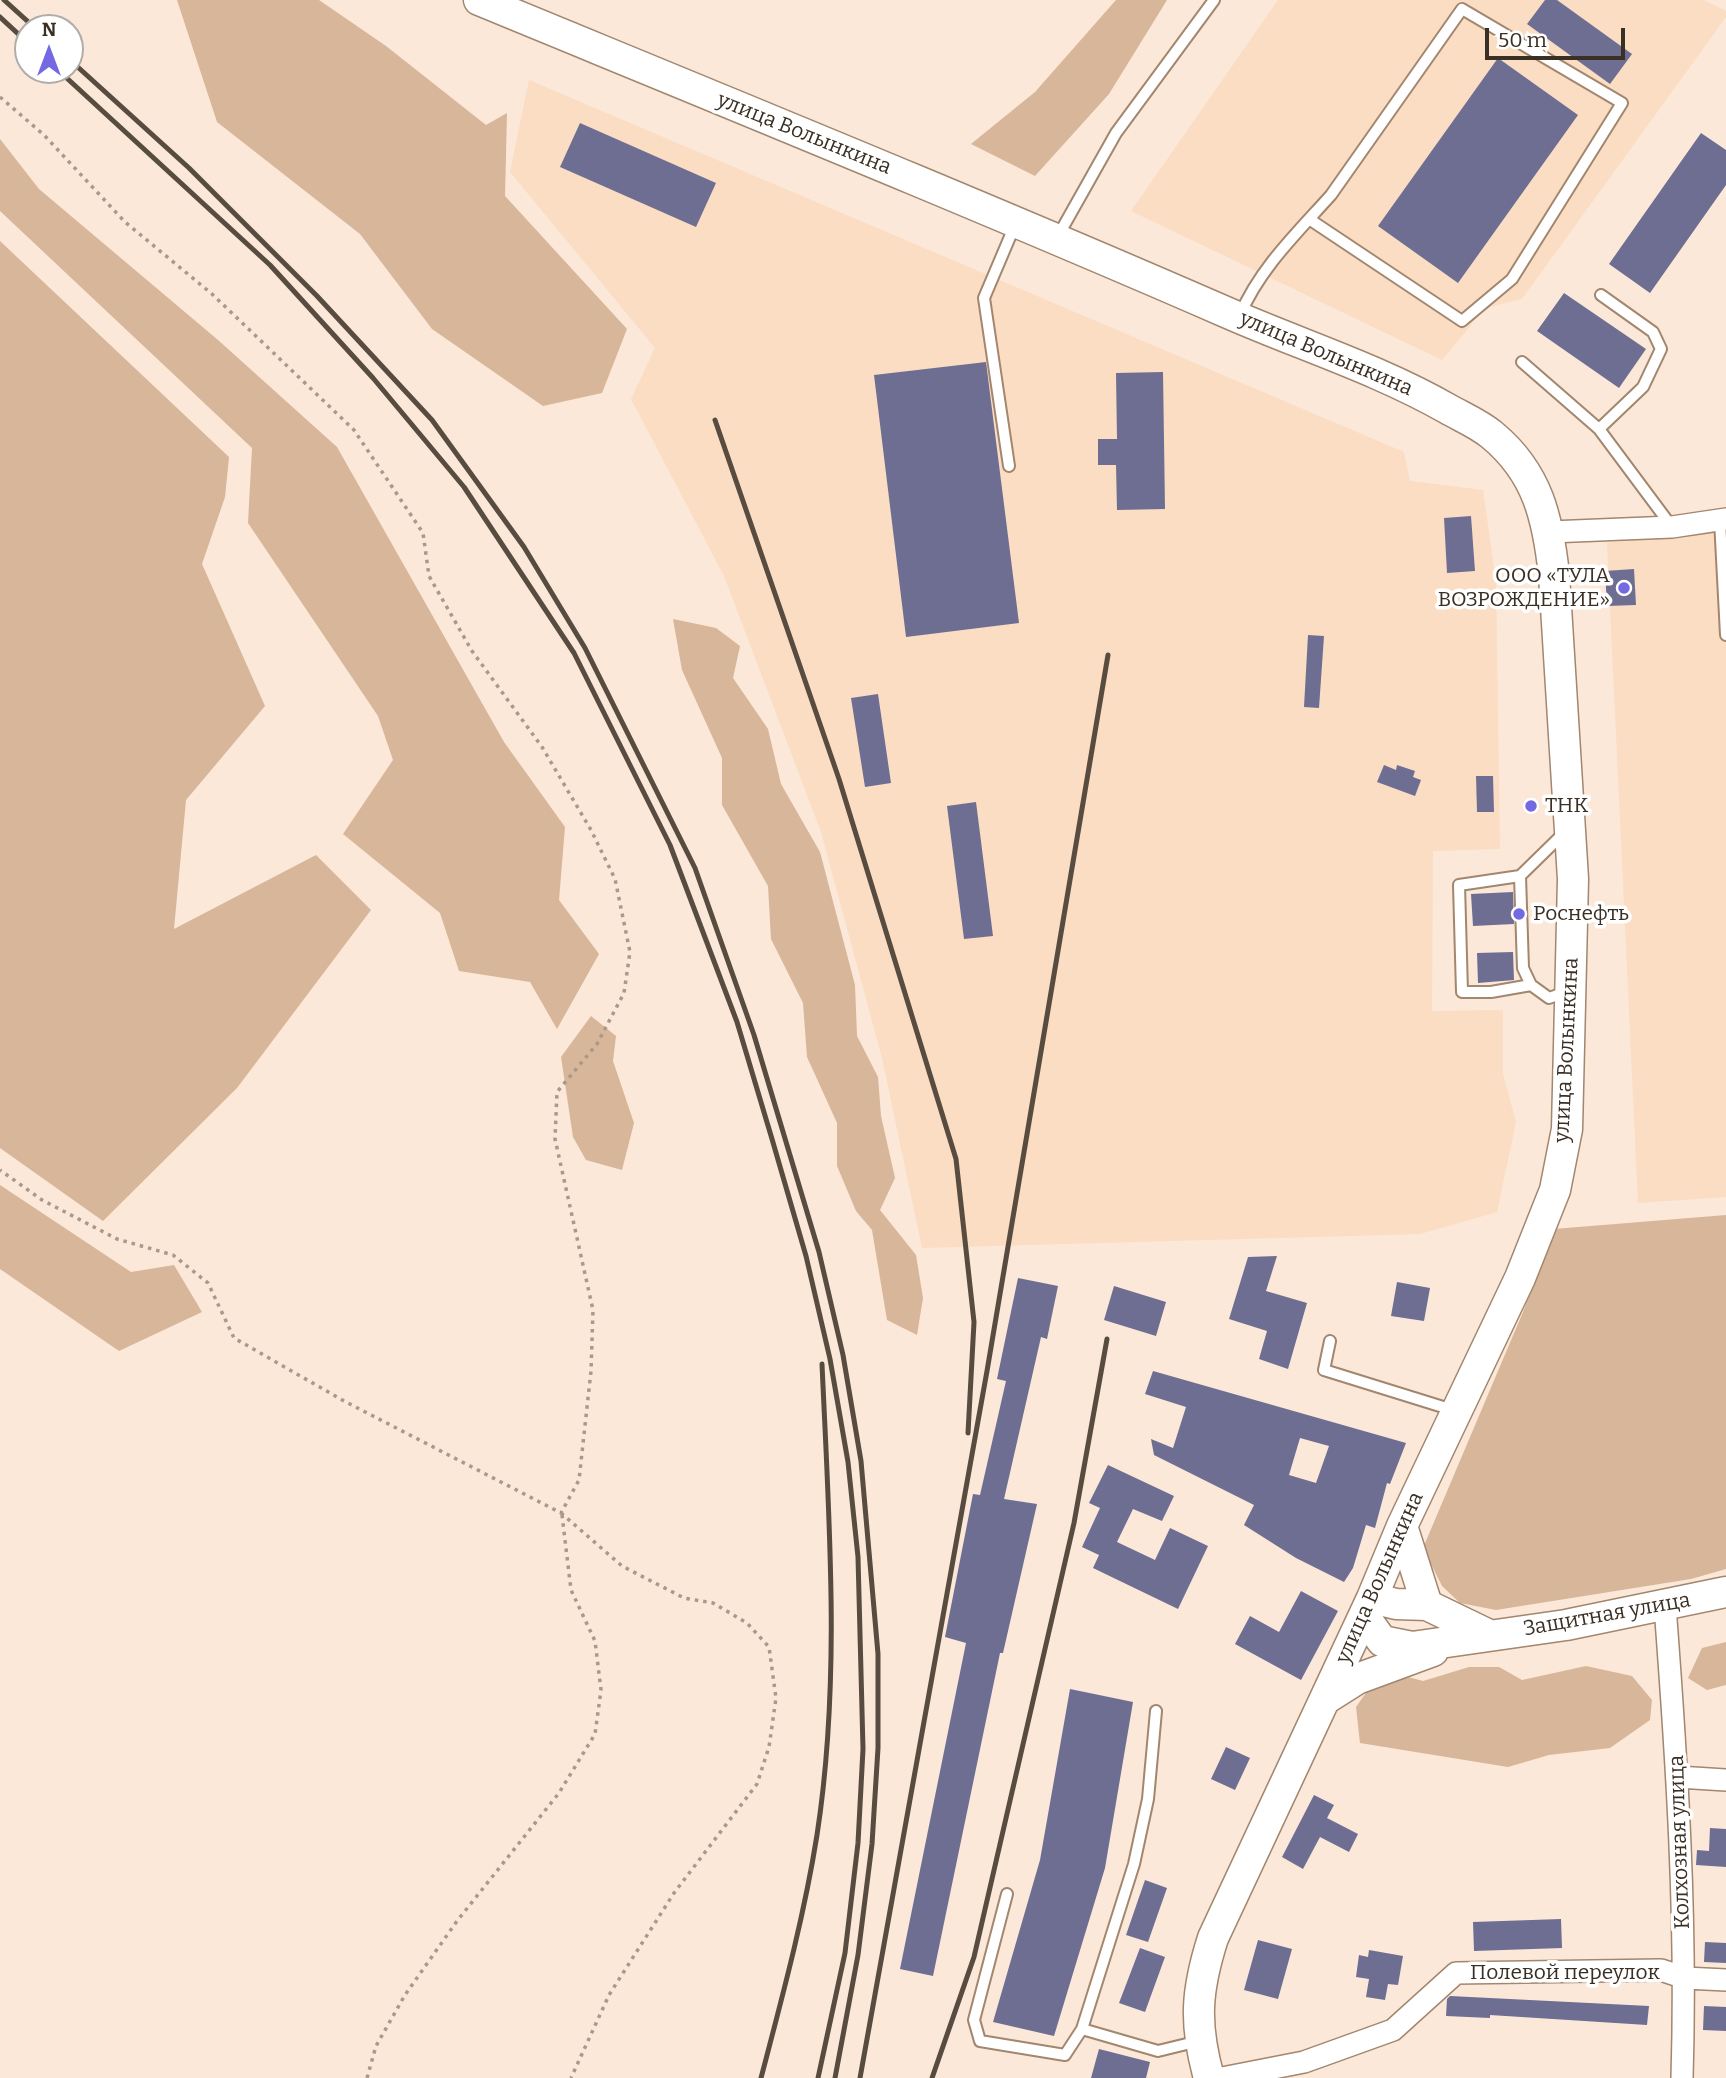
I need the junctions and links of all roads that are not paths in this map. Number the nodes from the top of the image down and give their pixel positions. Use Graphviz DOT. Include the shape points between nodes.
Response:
graph roads {
  1 [pos="479,0"];
  2 [pos="1214,0"];
  3 [pos="1309,219"];
  4 [pos="1016,222"];
  5 [pos="1056,239"];
  6 [pos="1601,295"];
  7 [pos="1239,318"];
  8 [pos="1522,362"];
  9 [pos="1599,429"];
  10 [pos="1009,466"];
  11 [pos="1723,520"];
  12 [pos="1672,527"];
  13 [pos="1550,532"];
  14 [pos="1726,635"];
  15 [pos="1570,827"];
  16 [pos="1520,876"];
  17 [pos="1531,985"];
  18 [pos="1572,990"];
  19 [pos="1330,1341"];
  20 [pos="1457,1411"];
  21 [pos="1402,1526"];
  22 [pos="1726,1592"];
  23 [pos="1427,1605"];
  24 [pos="1665,1606"];
  25 [pos="1368,1607"];
  26 [pos="1487,1634"];
  27 [pos="1326,1698"];
  28 [pos="1156,1711"];
  29 [pos="1678,1777"];
  30 [pos="1726,1780"];
  31 [pos="1007,1894"];
  32 [pos="1685,1978"];
  33 [pos="1726,1980"];
  34 [pos="1082,2029"];
  35 [pos="1199,2041"];
  36 [pos="1209,2078"];
  37 [pos="1222,2078"];
  38 [pos="1682,2078"];
  1 -- 4 [label="street, улица Волынкина"];
  2 -- 5 [label="lane" via="1116,133"];
  3 -- 3 [label="lane" via="1462,321 1512,279 1622,103 1462,9 1331,195"];
  3 -- 7 [label="lane" via="1259,276"];
  4 -- 5 [label="street, улица Волынкина"];
  4 -- 10 [label="lane" via="984,298"];
  5 -- 7 [label="street, улица Волынкина"];
  6 -- 9 [label="lane" via="1653,332 1661,349 1643,387"];
  7 -- 13 [label="street, улица Волынкина" via="1393,379 1492,434 1541,500"];
  8 -- 9 [label="lane"];
  9 -- 12 [label="lane"];
  11 -- 12 [label="street"];
  11 -- 14 [label="lane"];
  12 -- 13 [label="street"];
  13 -- 15 [label="street, улица Волынкина"];
  15 -- 16 [label="lane"];
  15 -- 18 [label="street, улица Волынкина"];
  16 -- 17 [label="lane" via="1523,968"];
  16 -- 17 [label="lane" via="1459,885 1462,992"];
  17 -- 18 [label="lane" via="1549,998"];
  18 -- 20 [label="street, улица Волынкина" via="1567,1129 1555,1190 1520,1278"];
  19 -- 20 [label="lane" via="1324,1370"];
  20 -- 21 [label="street, улица Волынкина"];
  21 -- 23 [label="street"];
  21 -- 25 [label="street, улица Волынкина"];
  22 -- 24 [label="street, Защитная улица"];
  23 -- 25 [label="street"];
  23 -- 26 [label="street"];
  24 -- 26 [label="street, Защитная улица"];
  24 -- 29 [label="street, Колхозная улица"];
  25 -- 26 [label="street" via="1382,1641 1412,1647"];
  25 -- 27 [label="street, улица Волынкина"];
  26 -- 27 [label="street" via="1357,1679"];
  27 -- 35 [label="street, улица Волынкина" via="1213,1938 1200,1978"];
  28 -- 34 [label="lane" via="1148,1799 1134,1864"];
  29 -- 30 [label="street"];
  29 -- 32 [label="street, Колхозная улица"];
  31 -- 34 [label="lane" via="974,2020 980,2041 1065,2055"];
  32 -- 33 [label="street, Полевой переулок"];
  32 -- 37 [label="street, Полевой переулок" via="1661,1970 1456,1973 1393,2031 1304,2062"];
  32 -- 38 [label="street, Колхозная улица"];
  34 -- 35 [label="lane" via="1158,2051"];
  35 -- 36 [label="street, улица Волынкина"];
}
